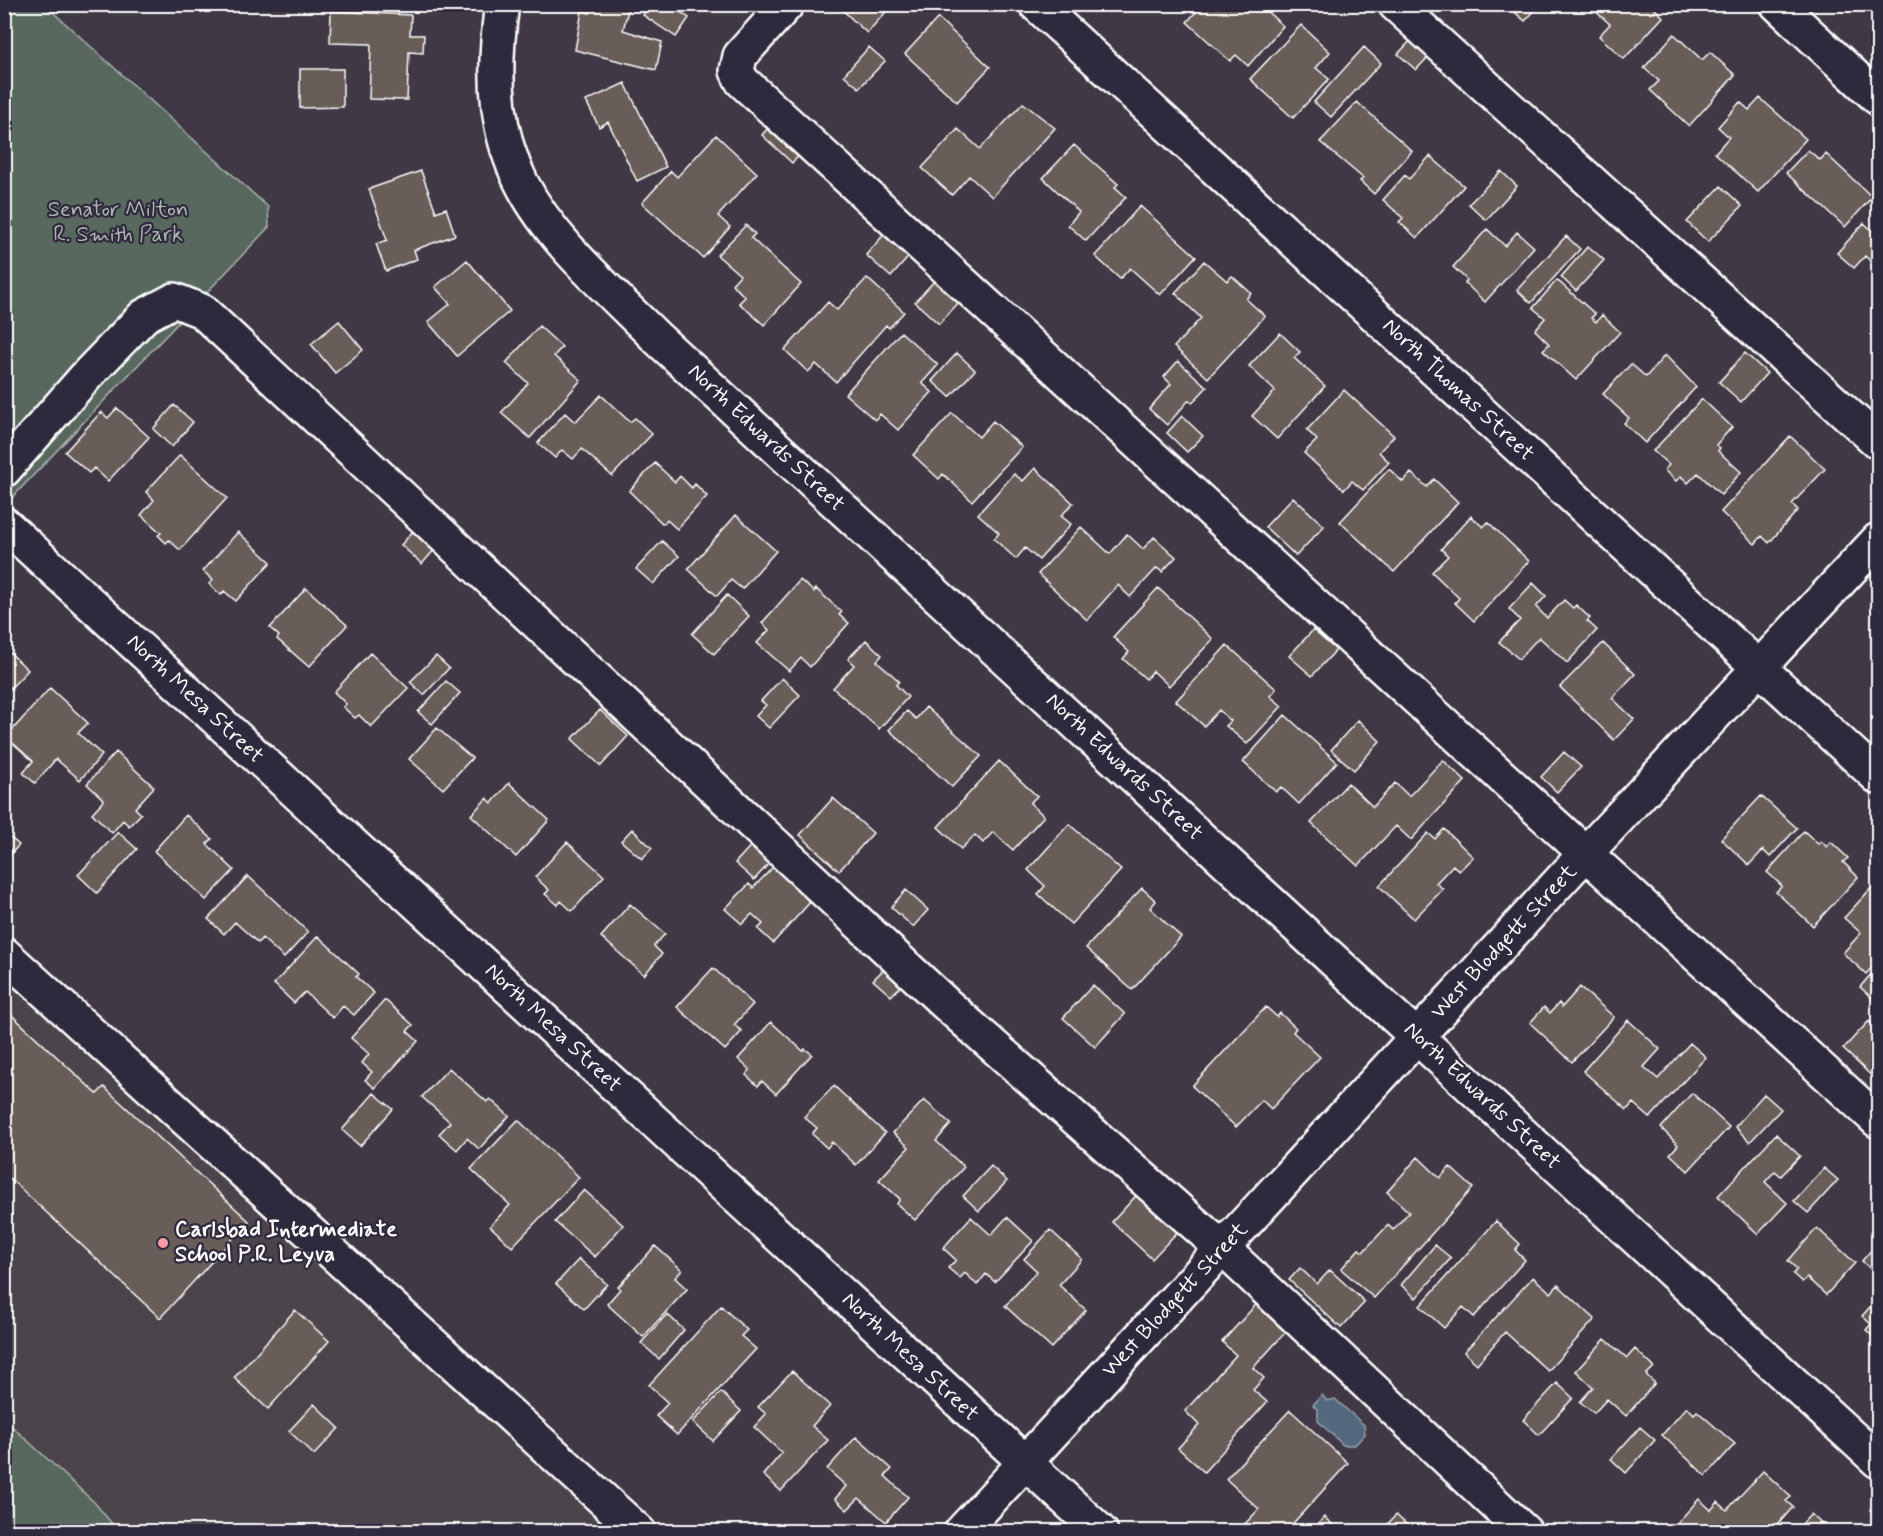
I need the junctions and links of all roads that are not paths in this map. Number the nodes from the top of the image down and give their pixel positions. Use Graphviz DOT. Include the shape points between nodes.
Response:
graph roads {
  1 [pos="502,4"];
  2 [pos="787,4"];
  3 [pos="1036,4"];
  4 [pos="1395,4"];
  5 [pos="1777,4"];
  6 [pos="1878,98"];
  7 [pos="1878,442"];
  8 [pos="4,470"];
  9 [pos="4,524"];
  10 [pos="1878,540"];
  11 [pos="1758,667"];
  12 [pos="1878,777"];
  13 [pos="1585,854"];
  14 [pos="4,954"];
  15 [pos="1417,1036"];
  16 [pos="1878,1121"];
  17 [pos="1223,1249"];
  18 [pos="1878,1461"];
  19 [pos="1024,1462"];
  20 [pos="639,1532"];
  21 [pos="961,1532"];
  22 [pos="1101,1532"];
  23 [pos="1525,1532"];
  1 -- 15 [label="street, North Edwards Street" via="496,54 498,115 511,162 526,196 562,245 658,339"];
  2 -- 13 [label="street" via="740,56 737,71 742,81"];
  3 -- 11 [label="street, North Thomas Street"];
  4 -- 7 [label="street"];
  5 -- 6 [label="street"];
  8 -- 17 [label="street" via="144,316 174,300 202,311 946,1004"];
  9 -- 19 [label="street, North Mesa Street"];
  10 -- 11 [label="street, West Blodgett Street"];
  11 -- 12 [label="street, North Thomas Street"];
  11 -- 13 [label="street, West Blodgett Street"];
  13 -- 15 [label="street, West Blodgett Street"];
  13 -- 16 [label="street"];
  14 -- 20 [label="street"];
  15 -- 17 [label="street, West Blodgett Street"];
  15 -- 18 [label="street, North Edwards Street"];
  17 -- 19 [label="street, West Blodgett Street"];
  17 -- 23 [label="street"];
  19 -- 21 [label="street, West Blodgett Street"];
  19 -- 22 [label="street, North Mesa Street"];
}
